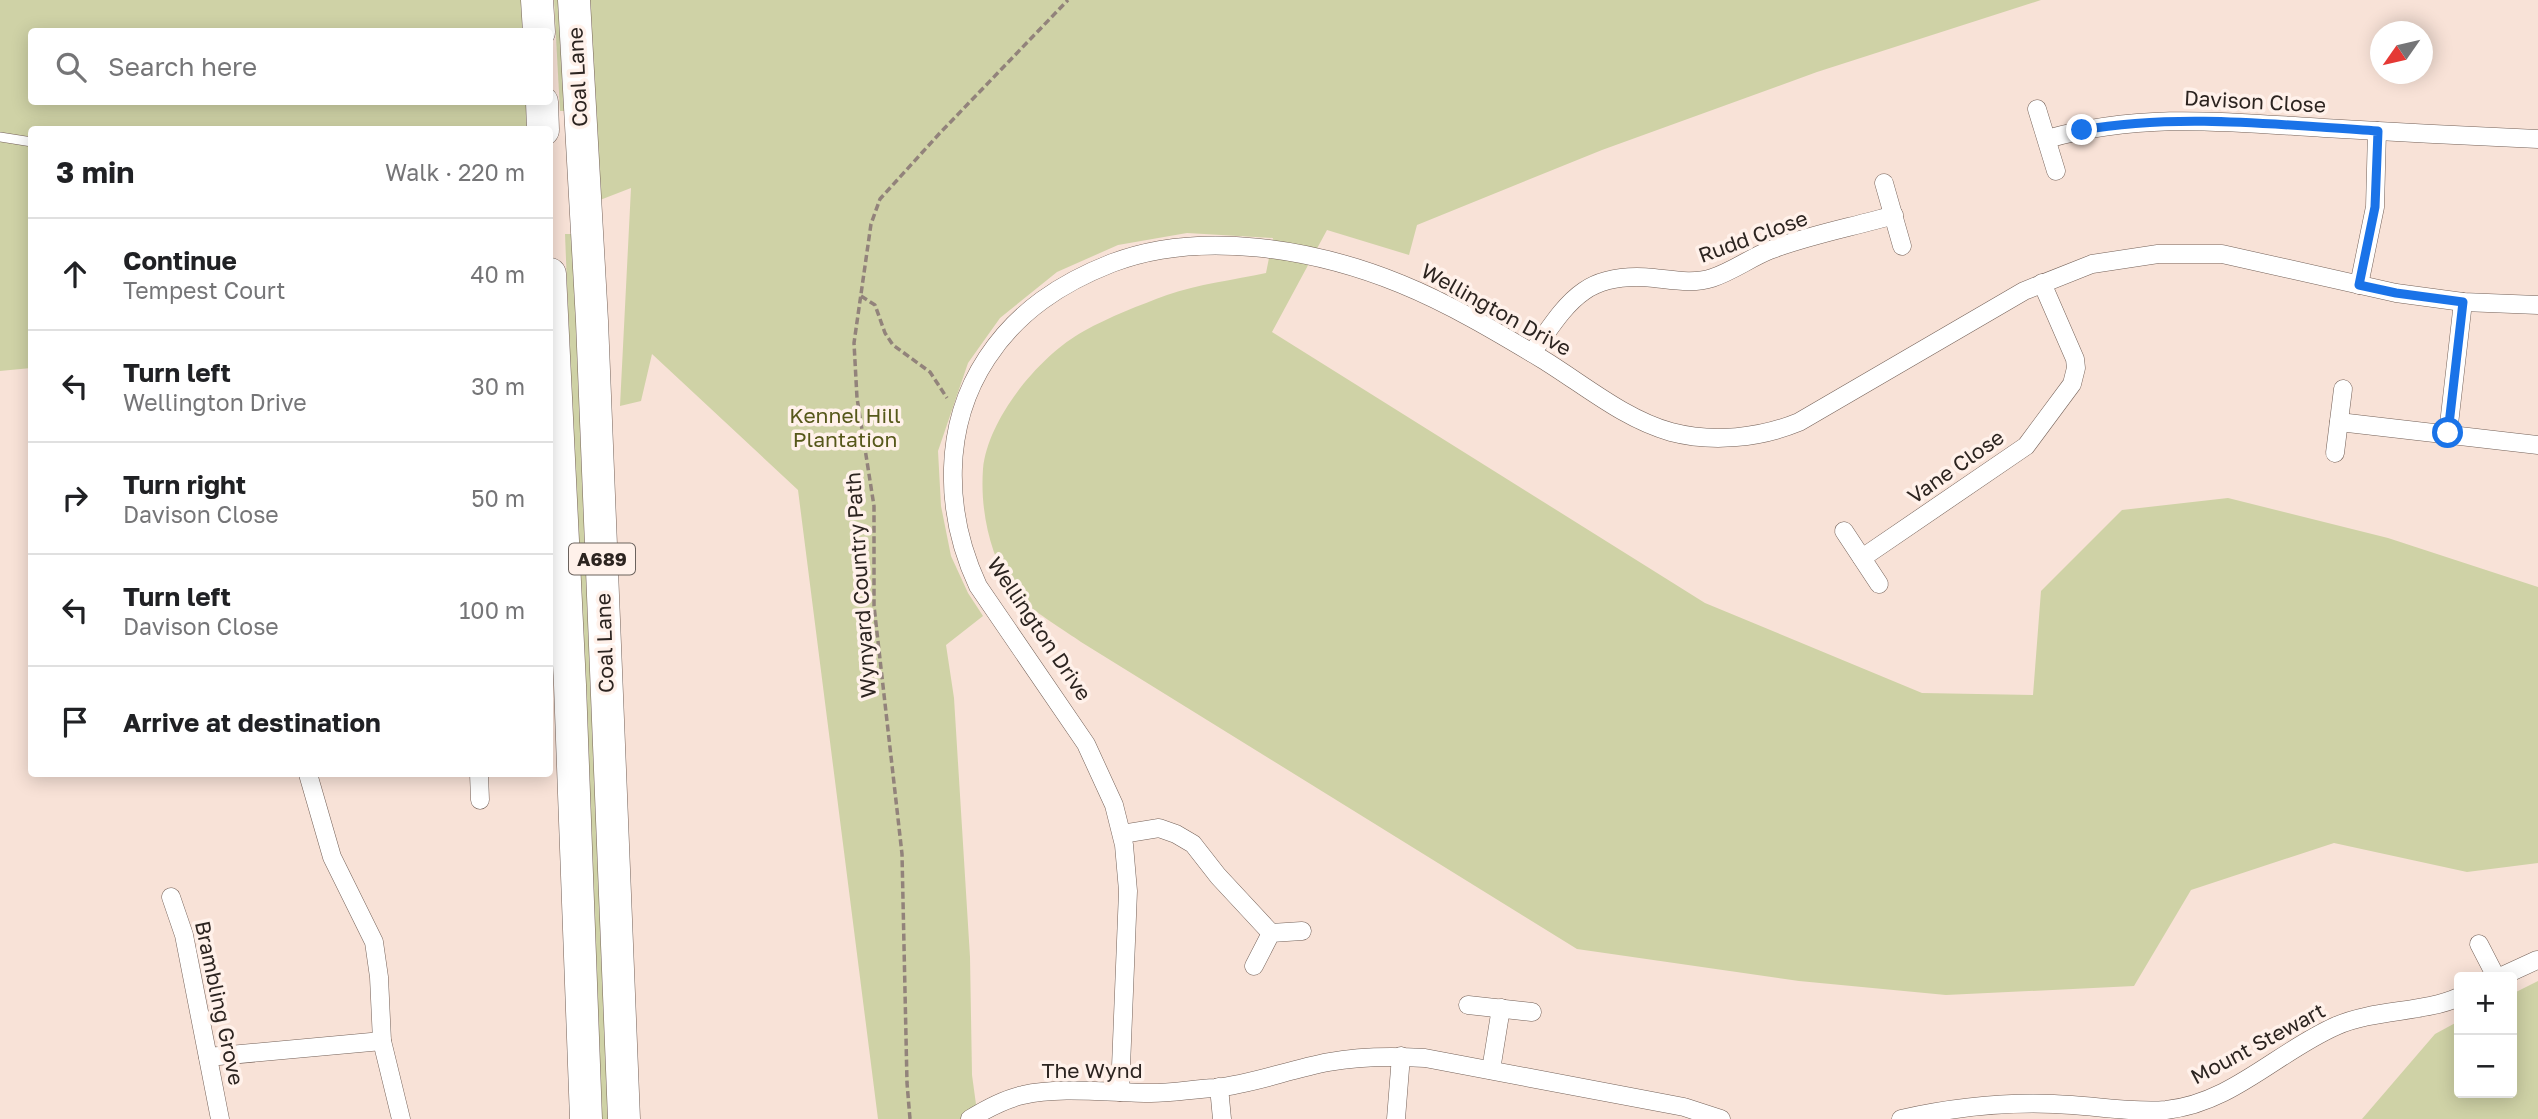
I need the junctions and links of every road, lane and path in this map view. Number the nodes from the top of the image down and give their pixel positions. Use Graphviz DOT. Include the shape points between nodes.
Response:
graph roads {
  1 [pos="537,0"];
  2 [pos="574,0"];
  3 [pos="1068,0"];
  4 [pos="539,28"];
  5 [pos="542,105"];
  6 [pos="2037,109"];
  7 [pos="543,126"];
  8 [pos="2378,131"];
  9 [pos="0,137"];
  10 [pos="2047,139"];
  11 [pos="2538,139"];
  12 [pos="28,141"];
  13 [pos="2056,171"];
  14 [pos="1884,183"];
  15 [pos="1894,215"];
  16 [pos="1902,246"];
  17 [pos="2042,283"];
  18 [pos="2359,285"];
  19 [pos="861,296"];
  20 [pos="2463,302"];
  21 [pos="2538,305"];
  22 [pos="553,336"];
  23 [pos="1532,353"];
  24 [pos="2343,389"];
  25 [pos="961,414"];
  26 [pos="2339,422"];
  27 [pos="2448,433"];
  28 [pos="2538,445"];
  29 [pos="2335,453"];
  30 [pos="1844,531"];
  31 [pos="1862,558"];
  32 [pos="1879,584"];
  33 [pos="309,777"];
  34 [pos="479,777"];
  35 [pos="480,800"];
  36 [pos="1122,834"];
  37 [pos="171,897"];
  38 [pos="1302,931"];
  39 [pos="1270,933"];
  40 [pos="2479,944"];
  41 [pos="2537,960"];
  42 [pos="1254,967"];
  43 [pos="2495,972"];
  44 [pos="2509,972"];
  45 [pos="2454,999"];
  46 [pos="1468,1004"];
  47 [pos="1500,1008"];
  48 [pos="1532,1013"];
  49 [pos="382,1041"];
  50 [pos="1401,1056"];
  51 [pos="208,1057"];
  52 [pos="1491,1070"];
  53 [pos="1219,1087"];
  54 [pos="1120,1092"];
  55 [pos="1951,1115"];
  56 [pos="220,1119"];
  57 [pos="401,1119"];
  58 [pos="586,1119"];
  59 [pos="624,1119"];
  60 [pos="910,1119"];
  61 [pos="970,1119"];
  62 [pos="1222,1119"];
  63 [pos="1396,1119"];
  64 [pos="1721,1119"];
  65 [pos="1902,1119"];
  1 -- 4 [label="highway, Coal Lane"];
  2 -- 59 [label="highway, Coal Lane / A689" via="592,321"];
  3 -- 19 [label="path, Wynyard Country Path" via="880,200 871,224"];
  5 -- 7 [label="highway, Coal Lane"];
  6 -- 10 [label="street"];
  8 -- 10 [label="street, Davison Close" via="2193,120 2120,123"];
  8 -- 11 [label="street, Davison Close"];
  8 -- 18 [label="street" via="2375,207"];
  9 -- 12 [label="lane"];
  10 -- 13 [label="street"];
  14 -- 15 [label="street"];
  15 -- 16 [label="street"];
  15 -- 23 [label="street, Rudd Close" via="1772,249 1712,278 1638,277 1593,285 1567,304"];
  17 -- 18 [label="street, Wellington Drive" via="2092,264 2171,254 2222,254"];
  17 -- 23 [label="street, Wellington Drive" via="1799,422 1761,434 1698,437 1661,429 1628,414"];
  17 -- 31 [label="street, Vane Close" via="2075,359 2072,384 2025,446"];
  18 -- 20 [label="street, Wellington Drive"];
  19 -- 25 [label="path" via="875,305 893,345 930,372"];
  19 -- 60 [label="path, Wynyard Country Path" via="854,343 856,384 874,506 874,606 902,854"];
  20 -- 21 [label="street, Wellington Drive"];
  20 -- 27 [label="street"];
  22 -- 58 [label="highway, Coal Lane / A689"];
  23 -- 25 [label="street, Wellington Drive" via="1448,306 1389,280 1273,250 1196,245 1135,254 1046,296 1001,338 976,375"];
  24 -- 26 [label="street"];
  25 -- 36 [label="street, Wellington Drive" via="952,472 955,516 967,563 978,586 1087,744"];
  26 -- 27 [label="street"];
  26 -- 29 [label="street"];
  27 -- 28 [label="street"];
  30 -- 31 [label="street"];
  31 -- 32 [label="street"];
  33 -- 49 [label="street" via="332,857 374,942"];
  34 -- 35 [label="street"];
  36 -- 39 [label="street" via="1159,828 1193,844"];
  36 -- 54 [label="street, Wellington Drive" via="1128,891"];
  37 -- 51 [label="street, Brambling Grove" via="184,935"];
  38 -- 39 [label="street"];
  39 -- 42 [label="street"];
  40 -- 43 [label="street"];
  41 -- 44 [label="street"];
  45 -- 55 [label="street, Mount Stewart" via="2339,1025 2202,1103 2165,1110 2001,1105"];
  46 -- 47 [label="street"];
  47 -- 48 [label="street"];
  47 -- 52 [label="street"];
  49 -- 51 [label="street"];
  49 -- 57 [label="street"];
  50 -- 52 [label="street, The Wynd"];
  50 -- 53 [label="street, The Wynd" via="1327,1062"];
  50 -- 63 [label="street"];
  51 -- 56 [label="street, Brambling Grove"];
  52 -- 64 [label="street, The Wynd" via="1684,1107"];
  53 -- 54 [label="street, The Wynd"];
  53 -- 62 [label="street"];
  54 -- 61 [label="street, The Wynd" via="1024,1094"];
  55 -- 65 [label="street, Mount Stewart" via="1931,1112"];
}
